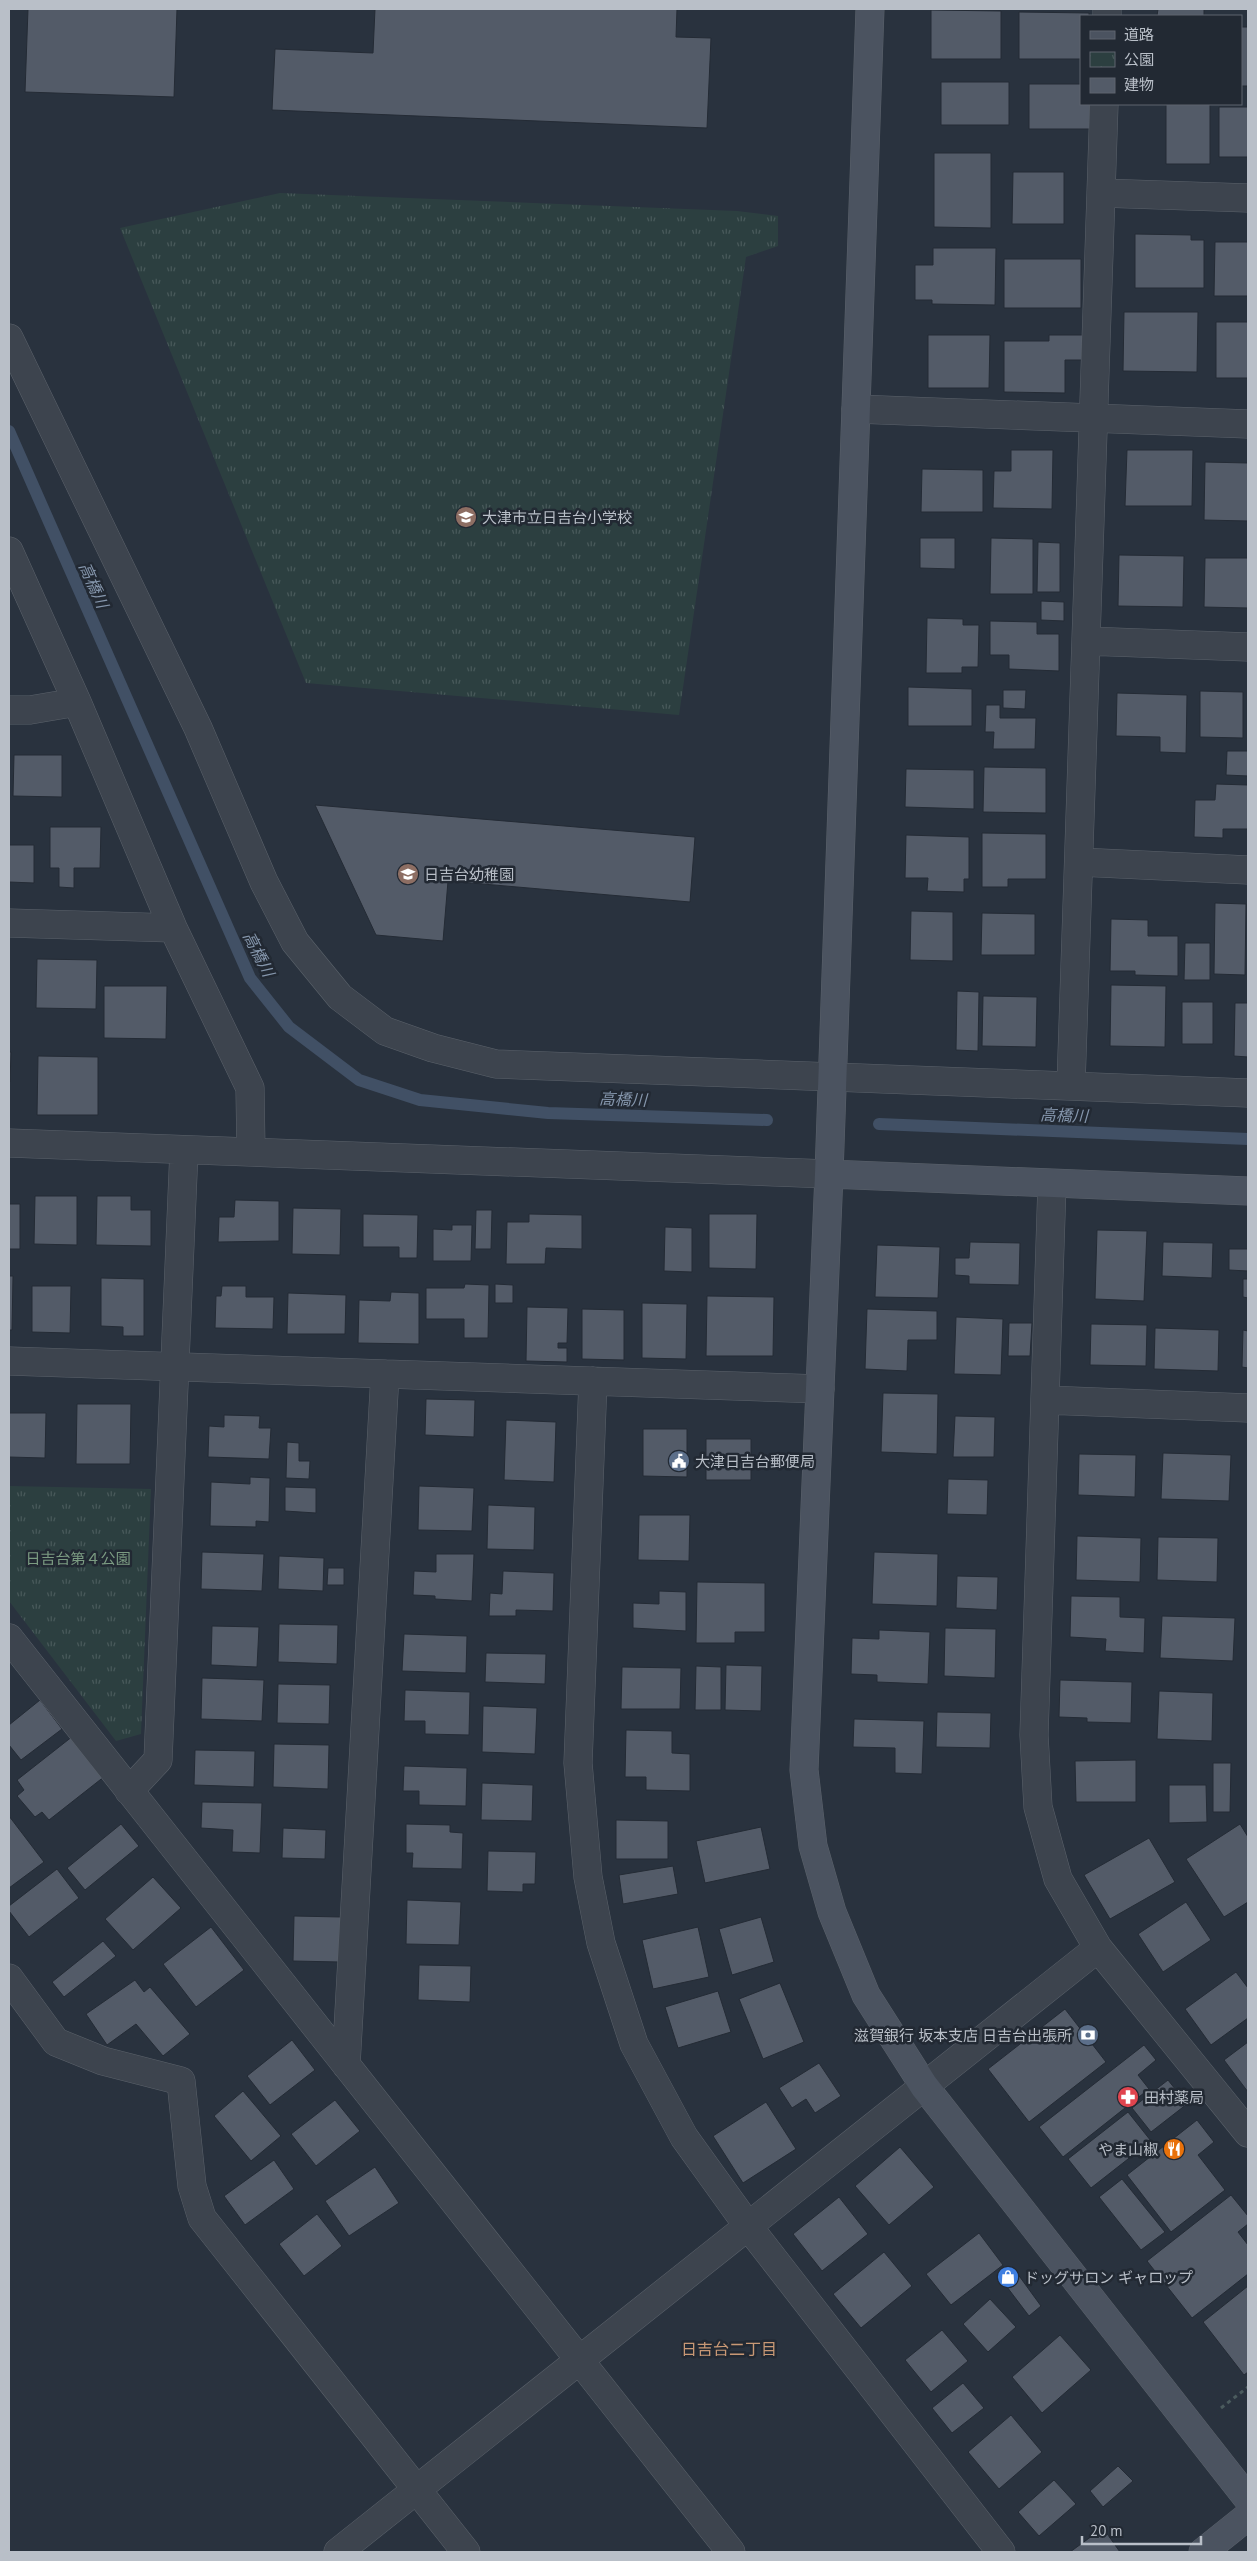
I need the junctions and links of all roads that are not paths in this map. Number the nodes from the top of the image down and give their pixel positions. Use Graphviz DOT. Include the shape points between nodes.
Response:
graph roads {
  1 [pos="870,9"];
  2 [pos="1104,105"];
  3 [pos="1101,193"];
  4 [pos="1248,198"];
  5 [pos="9,338"];
  6 [pos="856,409"];
  7 [pos="1094,418"];
  8 [pos="1248,424"];
  9 [pos="9,551"];
  10 [pos="1086,641"];
  11 [pos="1248,647"];
  12 [pos="77,702"];
  13 [pos="9,710"];
  14 [pos="1079,862"];
  15 [pos="1248,870"];
  16 [pos="9,922"];
  17 [pos="173,928"];
  18 [pos="832,1078"];
  19 [pos="1071,1086"];
  20 [pos="1248,1093"];
  21 [pos="9,1143"];
  22 [pos="184,1150"];
  23 [pos="251,1152"];
  24 [pos="829,1174"];
  25 [pos="1052,1184"];
  26 [pos="1248,1191"];
  27 [pos="9,1361"];
  28 [pos="176,1367"];
  29 [pos="385,1374"];
  30 [pos="593,1381"];
  31 [pos="820,1389"];
  32 [pos="1046,1400"];
  33 [pos="1248,1408"];
  34 [pos="9,1638"];
  35 [pos="129,1791"];
  36 [pos="1098,1948"];
  37 [pos="9,1978"];
  38 [pos="346,2065"];
  39 [pos="924,2086"];
  40 [pos="1248,2133"];
  41 [pos="748,2226"];
  42 [pos="579,2360"];
  43 [pos="417,2489"];
  44 [pos="1248,2500"];
  45 [pos="1248,2516"];
  46 [pos="338,2552"];
  47 [pos="466,2552"];
  48 [pos="731,2552"];
  49 [pos="1001,2552"];
  50 [pos="1203,2552"];
  1 -- 6 [label="street"];
  2 -- 3 [label="street"];
  3 -- 4 [label="street"];
  3 -- 7 [label="street"];
  5 -- 18 [label="street" via="198,728 264,882 295,942 340,997 385,1031 433,1048 496,1064"];
  6 -- 7 [label="street"];
  6 -- 18 [label="street"];
  7 -- 8 [label="street"];
  7 -- 10 [label="street"];
  9 -- 12 [label="street"];
  10 -- 11 [label="street"];
  10 -- 14 [label="street"];
  12 -- 13 [label="street"];
  12 -- 17 [label="street"];
  14 -- 15 [label="street"];
  14 -- 19 [label="street"];
  16 -- 17 [label="street"];
  17 -- 23 [label="street" via="250,1088"];
  18 -- 19 [label="street"];
  18 -- 24 [label="street"];
  19 -- 20 [label="street"];
  21 -- 22 [label="street"];
  22 -- 23 [label="street"];
  22 -- 28 [label="street"];
  23 -- 24 [label="street"];
  24 -- 25 [label="street"];
  24 -- 31 [label="street"];
  25 -- 26 [label="street"];
  25 -- 32 [label="street"];
  27 -- 28 [label="street"];
  28 -- 29 [label="street"];
  28 -- 35 [label="street" via="158,1760"];
  29 -- 30 [label="street"];
  29 -- 38 [label="street"];
  30 -- 31 [label="street"];
  30 -- 41 [label="street" via="578,1763 588,1877 601,1943 634,2044 684,2137"];
  31 -- 39 [label="street" via="804,1770 813,1846 832,1912 866,1995"];
  32 -- 33 [label="street"];
  32 -- 36 [label="street" via="1034,1735 1038,1806 1058,1879"];
  34 -- 35 [label="street"];
  35 -- 38 [label="street"];
  36 -- 39 [label="street"];
  36 -- 40 [label="street"];
  37 -- 43 [label="street" via="56,2042 103,2061 181,2081 192,2186 202,2218"];
  38 -- 42 [label="street"];
  39 -- 41 [label="street"];
  39 -- 44 [label="street"];
  41 -- 42 [label="street"];
  41 -- 49 [label="street"];
  42 -- 43 [label="street"];
  42 -- 48 [label="street"];
  43 -- 46 [label="street"];
  43 -- 47 [label="street"];
  45 -- 50 [label="street"];
}
